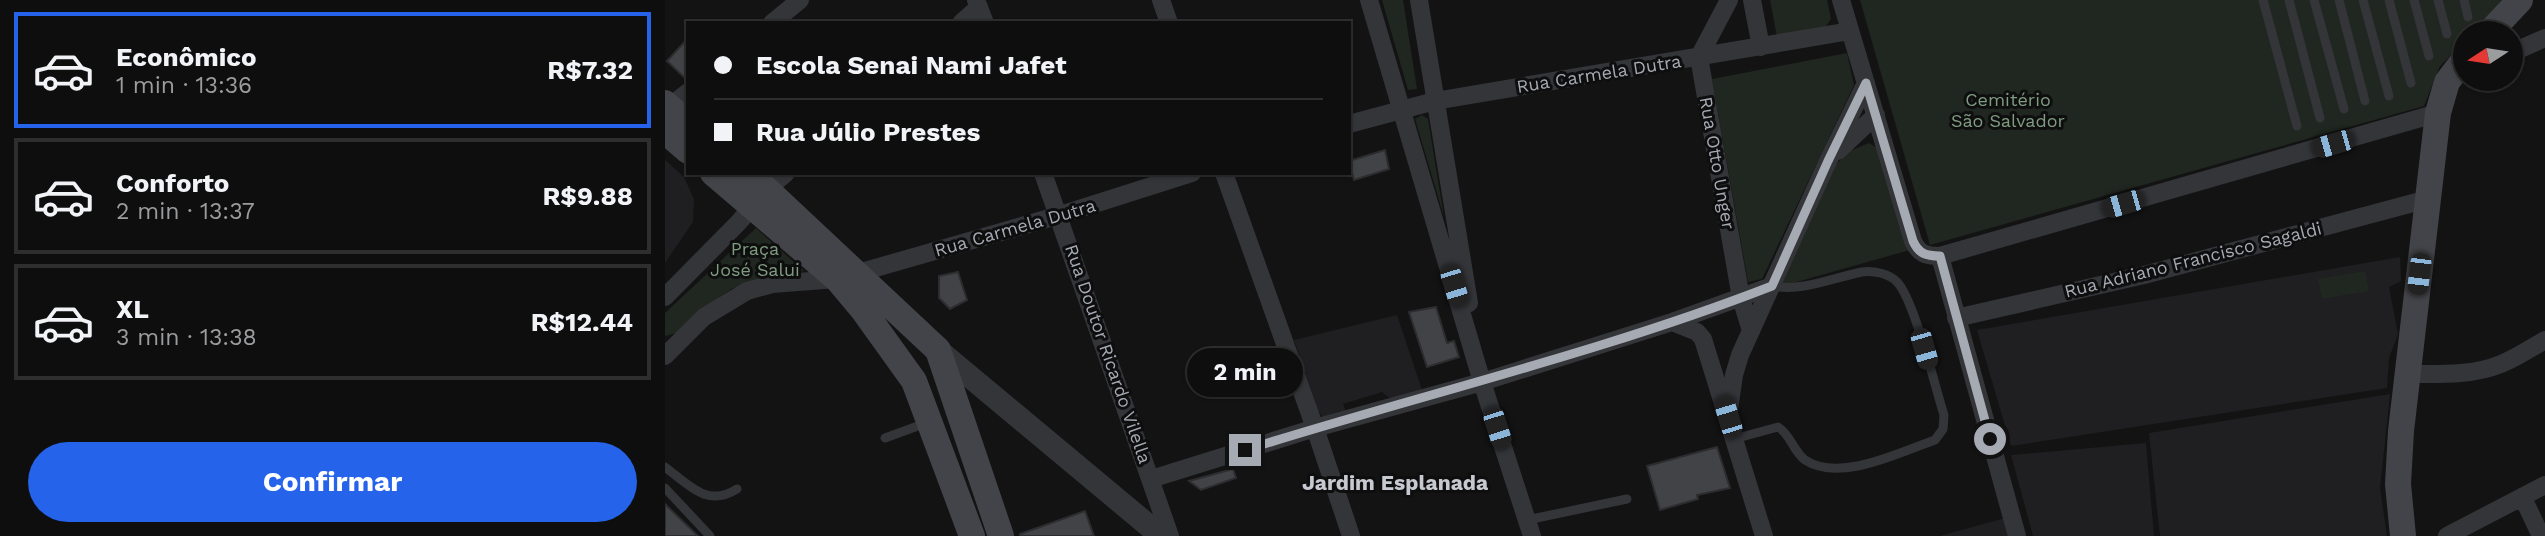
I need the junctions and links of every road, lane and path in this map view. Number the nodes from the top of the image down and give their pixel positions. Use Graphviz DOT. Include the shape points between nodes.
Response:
graph roads {
  1 [pos="799,0"];
  2 [pos="1161,0"];
  3 [pos="1369,0"];
  4 [pos="1419,0"];
  5 [pos="1729,0"];
  6 [pos="1752,0"];
  7 [pos="1841,0"];
  8 [pos="2263,0"];
  9 [pos="2289,0"];
  10 [pos="2314,0"];
  11 [pos="2339,0"];
  12 [pos="2363,0"];
  13 [pos="2389,0"];
  14 [pos="2414,0"];
  15 [pos="2438,0"];
  16 [pos="2464,0"];
  17 [pos="2521,0"];
  18 [pos="980,10"];
  19 [pos="774,21"];
  20 [pos="964,21"];
  21 [pos="1168,21"];
  22 [pos="2477,21"];
  23 [pos="2486,21"];
  24 [pos="1850,31"];
  25 [pos="2447,34"];
  26 [pos="2545,38"];
  27 [pos="1761,47"];
  28 [pos="2523,48"];
  29 [pos="2429,56"];
  30 [pos="1699,57"];
  31 [pos="1866,83"];
  32 [pos="2411,83"];
  33 [pos="2453,84"];
  34 [pos="2389,96"];
  35 [pos="1435,101"];
  36 [pos="2365,101"];
  37 [pos="1401,108"];
  38 [pos="2344,109"];
  39 [pos="675,111"];
  40 [pos="2438,113"];
  41 [pos="1876,115"];
  42 [pos="2320,118"];
  43 [pos="1351,123"];
  44 [pos="2297,126"];
  45 [pos="686,145"];
  46 [pos="1828,161"];
  47 [pos="721,175"];
  48 [pos="1044,175"];
  49 [pos="1186,175"];
  50 [pos="1225,175"];
  51 [pos="763,186"];
  52 [pos="2428,199"];
  53 [pos="1060,215"];
  54 [pos="1940,256"];
  55 [pos="848,276"];
  56 [pos="1772,286"];
  57 [pos="665,297"];
  58 [pos="1741,298"];
  59 [pos="863,310"];
  60 [pos="1956,318"];
  61 [pos="1672,322"];
  62 [pos="1751,331"];
  63 [pos="2545,340"];
  64 [pos="669,347"];
  65 [pos="941,359"];
  66 [pos="2407,374"];
  67 [pos="914,381"];
  68 [pos="1482,382"];
  69 [pos="1728,417"];
  70 [pos="931,421"];
  71 [pos="1315,428"];
  72 [pos="885,438"];
  73 [pos="1734,439"];
  74 [pos="665,467"];
  75 [pos="1151,479"];
  76 [pos="2545,485"];
  77 [pos="665,488"];
  78 [pos="737,489"];
  79 [pos="2522,498"];
  80 [pos="1627,499"];
  81 [pos="1529,528"];
  82 [pos="710,536"];
  83 [pos="972,536"];
  84 [pos="1001,536"];
  85 [pos="1161,536"];
  86 [pos="1170,536"];
  87 [pos="1351,536"];
  88 [pos="1764,536"];
  89 [pos="2017,536"];
  90 [pos="2403,536"];
  91 [pos="2447,536"];
  92 [pos="2541,536"];
  1 -- 19 [label="street"];
  2 -- 21 [label="street"];
  3 -- 37 [label="street"];
  4 -- 35 [label="street"];
  5 -- 30 [label="street"];
  6 -- 27 [label="street"];
  7 -- 24 [label="street"];
  8 -- 44 [label="lane"];
  9 -- 42 [label="lane"];
  10 -- 38 [label="lane"];
  11 -- 36 [label="lane"];
  12 -- 34 [label="lane"];
  13 -- 32 [label="lane"];
  14 -- 29 [label="lane"];
  15 -- 25 [label="lane"];
  16 -- 22 [label="lane"];
  17 -- 23 [label="main road"];
  18 -- 20 [label="street"];
  24 -- 27 [label="street, Rua Carmela Dutra"];
  24 -- 31 [label="street"];
  26 -- 28 [label="street"];
  27 -- 30 [label="street, Rua Carmela Dutra"];
  30 -- 35 [label="street, Rua Carmela Dutra"];
  30 -- 58 [label="street, Rua Otto Unger"];
  31 -- 41 [label="street"];
  31 -- 46 [label="street"];
  33 -- 40 [label="main road"];
  35 -- 37 [label="street, Rua Carmela Dutra"];
  35 -- 68 [label="street"];
  37 -- 43 [label="street, Rua Carmela Dutra"];
  37 -- 68 [label="street"];
  39 -- 45 [label="main road"];
  40 -- 52 [label="main road"];
  40 -- 54 [label="street"];
  41 -- 46 [label="street"];
  41 -- 54 [label="street" via="1913,241 1921,253"];
  46 -- 56 [label="street"];
  47 -- 51 [label="main road"];
  48 -- 53 [label="street, Rua Doutor Ricardo Vilella"];
  49 -- 53 [label="street, Rua Carmela Dutra"];
  50 -- 71 [label="street"];
  51 -- 55 [label="main road"];
  51 -- 57 [label="street"];
  52 -- 60 [label="street, Rua Adriano Francisco Sagaldi" via="2144,275"];
  52 -- 66 [label="main road"];
  53 -- 55 [label="street, Rua Carmela Dutra"];
  53 -- 75 [label="street, Rua Doutor Ricardo Vilella"];
  54 -- 60 [label="street"];
  55 -- 59 [label="main road"];
  55 -- 64 [label="street, Rua Carmela Dutra" via="747,291 704,317"];
  55 -- 65 [label="main road"];
  56 -- 58 [label="street"];
  56 -- 62 [label="street"];
  56 -- 73 [label="lane" via="1795,288 1866,271 1894,279 1911,306 1944,415 1943,429 1934,440 1849,469 1806,460 1778,427"];
  58 -- 61 [label="street"];
  58 -- 62 [label="street, Rua Otto Unger"];
  59 -- 65 [label="main road"];
  59 -- 67 [label="main road"];
  60 -- 89 [label="street"];
  61 -- 68 [label="street"];
  61 -- 69 [label="street" via="1703,339"];
  62 -- 69 [label="street" via="1734,375"];
  63 -- 66 [label="street" via="2487,368 2454,374"];
  65 -- 67 [label="main road" via="919,367"];
  65 -- 84 [label="main road"];
  65 -- 85 [label="street"];
  66 -- 90 [label="main road" via="2398,484"];
  67 -- 70 [label="main road"];
  68 -- 71 [label="street"];
  68 -- 81 [label="street"];
  69 -- 73 [label="street"];
  70 -- 72 [label="lane"];
  70 -- 83 [label="main road"];
  71 -- 75 [label="street"];
  71 -- 87 [label="street"];
  73 -- 88 [label="street"];
  74 -- 78 [label="lane" via="705,496 722,496"];
  75 -- 86 [label="street, Rua Doutor Ricardo Vilella"];
  76 -- 79 [label="street"];
  77 -- 82 [label="lane"];
  79 -- 91 [label="street"];
  79 -- 92 [label="street"];
  80 -- 81 [label="lane"];
}
